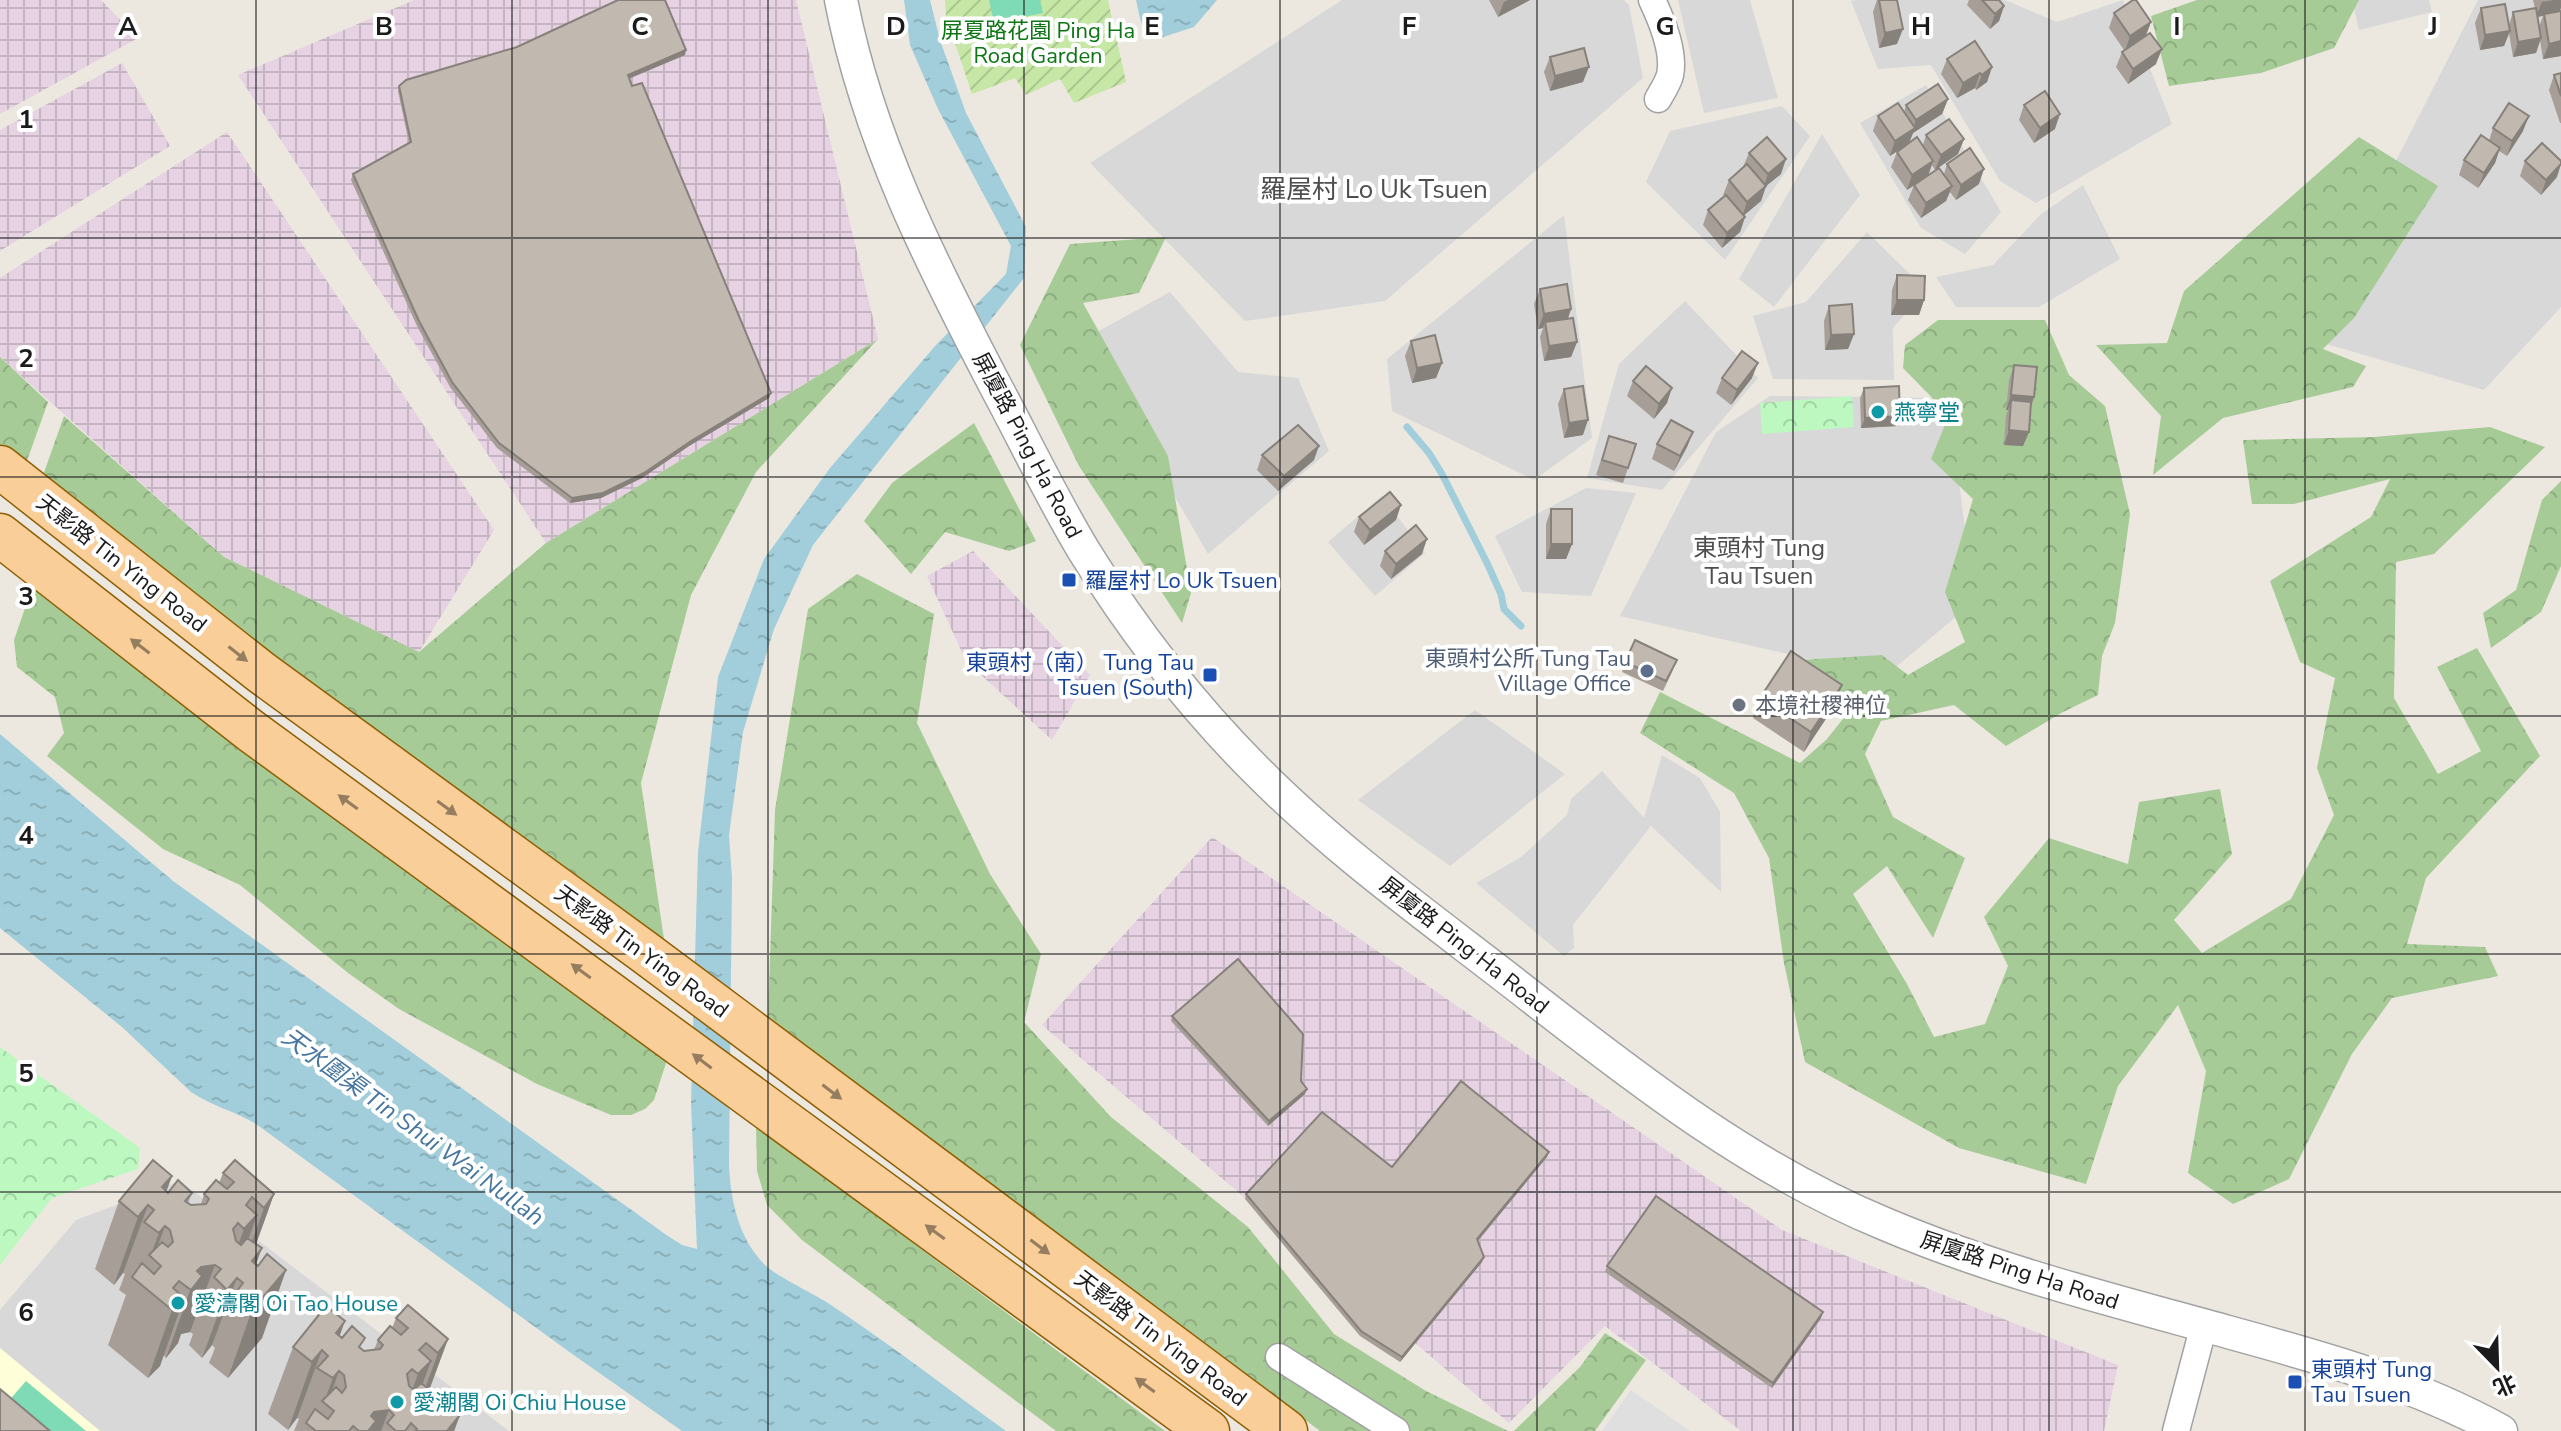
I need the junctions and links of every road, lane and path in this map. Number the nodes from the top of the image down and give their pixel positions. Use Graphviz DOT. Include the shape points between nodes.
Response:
graph roads {
  1 [pos="841,0"];
  2 [pos="1652,0"];
  3 [pos="1658,99"];
  4 [pos="0,467"];
  5 [pos="0,535"];
  6 [pos="2204,1325"];
  7 [pos="1279,1357"];
  8 [pos="1208,1431"];
  9 [pos="1286,1431"];
  10 [pos="1396,1431"];
  11 [pos="2176,1431"];
  12 [pos="2501,1431"];
  1 -- 6 [label="street, 屏廈路 Ping Ha Road" via="880,140 915,227 1082,547 1155,653 1256,771 1360,863 1648,1086 1799,1182 1876,1221 1970,1258"];
  2 -- 3 [label="street" via="1670,60 1670,75"];
  4 -- 9 [label="main road, 天影路 Tin Ying Road, one-way" via="262,673"];
  8 -- 5 [label="main road, 天影路 Tin Ying Road, one-way" via="251,731"];
  6 -- 11 [label="street"];
  6 -- 12 [label="street, 屏廈路 Ping Ha Road" via="2392,1380"];
  7 -- 10 [label="street"];
}
